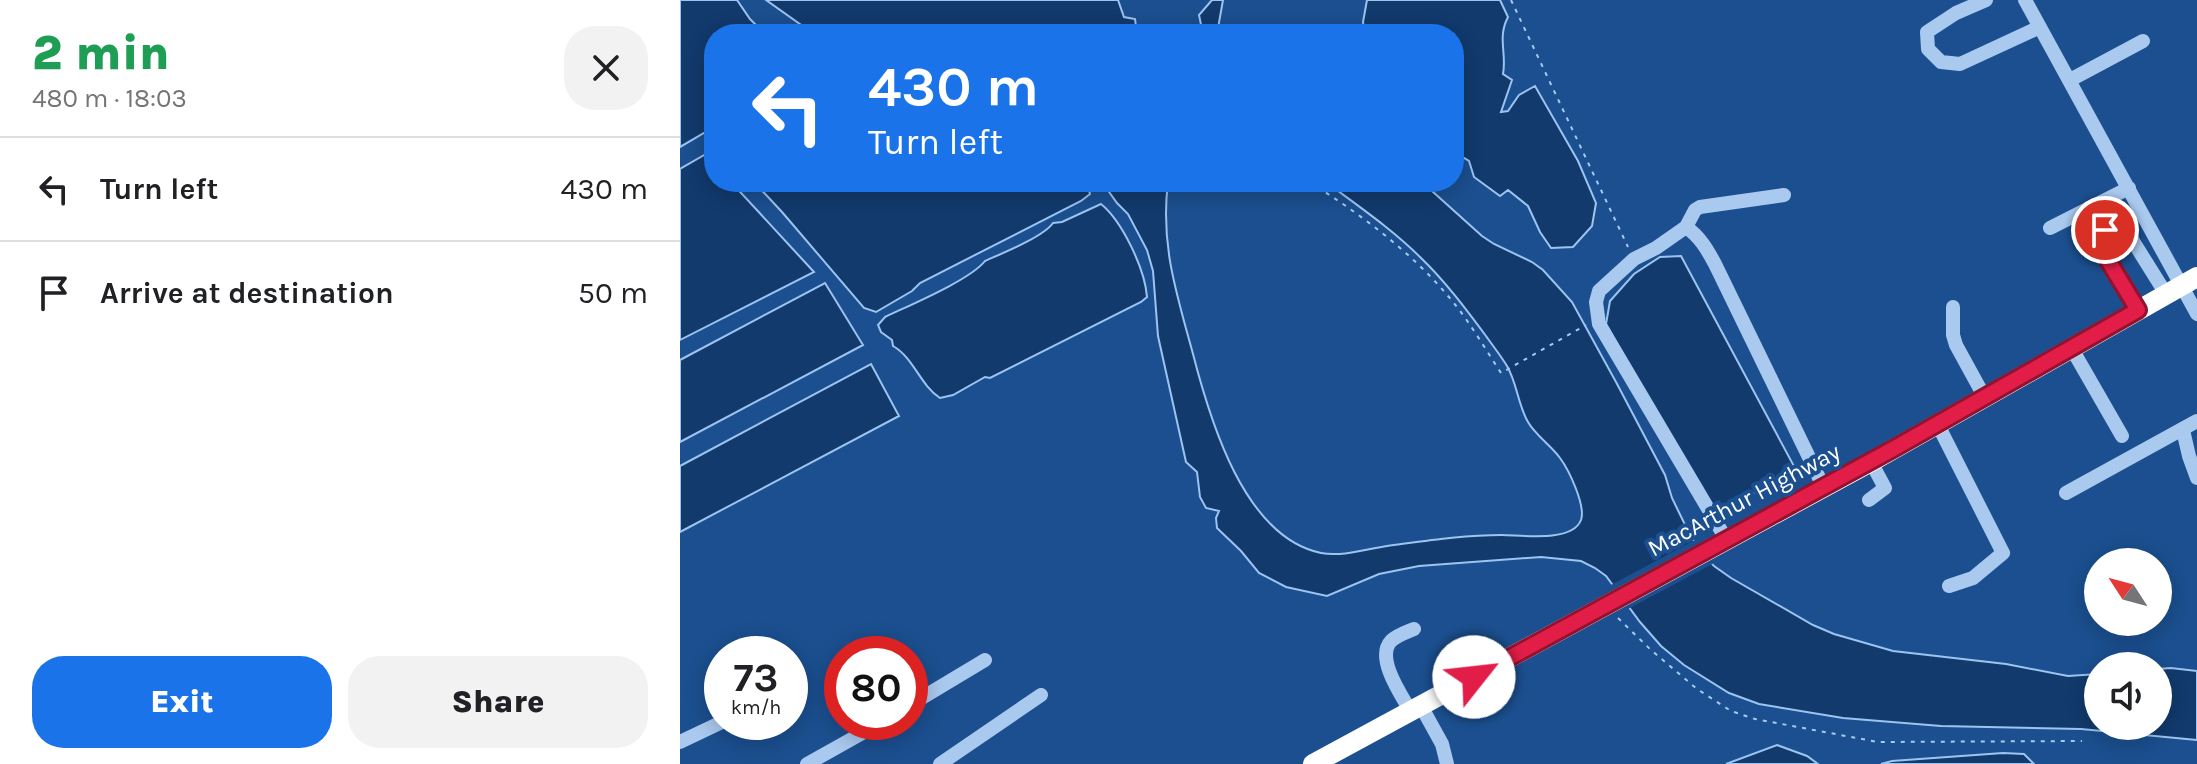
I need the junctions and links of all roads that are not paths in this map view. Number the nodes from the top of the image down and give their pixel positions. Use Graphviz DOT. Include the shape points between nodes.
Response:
graph roads {
  1 [pos="1986,0"];
  2 [pos="2025,0"];
  3 [pos="2040,27"];
  4 [pos="2143,41"];
  5 [pos="2070,80"];
  6 [pos="2129,188"];
  7 [pos="1784,195"];
  8 [pos="1686,227"];
  9 [pos="2050,228"];
  10 [pos="2181,286"];
  11 [pos="1953,307"];
  12 [pos="2138,310"];
  13 [pos="2197,314"];
  14 [pos="2072,349"];
  15 [pos="1985,398"];
  16 [pos="2197,421"];
  17 [pos="1938,425"];
  18 [pos="2183,430"];
  19 [pos="2122,436"];
  20 [pos="1871,462"];
  21 [pos="2197,478"];
  22 [pos="1823,486"];
  23 [pos="2066,493"];
  24 [pos="1869,500"];
  25 [pos="1726,539"];
  26 [pos="1949,586"];
  27 [pos="1414,629"];
  28 [pos="985,660"];
  29 [pos="928,694"];
  30 [pos="1041,695"];
  31 [pos="1416,709"];
  32 [pos="704,730"];
  33 [pos="681,740"];
  34 [pos="850,740"];
  35 [pos="807,764"];
  36 [pos="940,764"];
  37 [pos="1313,764"];
  38 [pos="1447,764"];
  1 -- 3 [label="street" via="1927,32 1928,49 1941,62 1960,64"];
  2 -- 3 [label="street"];
  3 -- 5 [label="street"];
  4 -- 5 [label="street"];
  5 -- 6 [label="street"];
  6 -- 9 [label="street"];
  6 -- 10 [label="street"];
  7 -- 8 [label="street" via="1700,207"];
  8 -- 22 [label="street" via="1703,242 1715,264"];
  8 -- 25 [label="street" via="1634,259 1599,291 1596,302 1599,324"];
  10 -- 12 [label="highway, MacArthur Highway"];
  10 -- 12 [label="street" via="2126,230 2109,228 2101,235 2100,247"];
  10 -- 13 [label="street"];
  11 -- 15 [label="street" via="1956,345"];
  12 -- 14 [label="highway, MacArthur Highway"];
  14 -- 15 [label="highway, MacArthur Highway"];
  14 -- 19 [label="street"];
  15 -- 17 [label="highway, MacArthur Highway"];
  16 -- 18 [label="street"];
  17 -- 20 [label="highway, MacArthur Highway"];
  17 -- 26 [label="street" via="2003,553 1973,578"];
  18 -- 21 [label="street"];
  18 -- 23 [label="street"];
  20 -- 22 [label="highway, MacArthur Highway"];
  20 -- 24 [label="street" via="1885,488"];
  22 -- 25 [label="highway, MacArthur Highway"];
  25 -- 31 [label="highway, MacArthur Highway"];
  27 -- 31 [label="street" via="1392,640 1386,653 1392,679"];
  28 -- 29 [label="street"];
  30 -- 36 [label="street"];
  31 -- 37 [label="highway, MacArthur Highway"];
  31 -- 38 [label="street" via="1442,744"];
  32 -- 33 [label="street"];
  34 -- 35 [label="street"];
}
